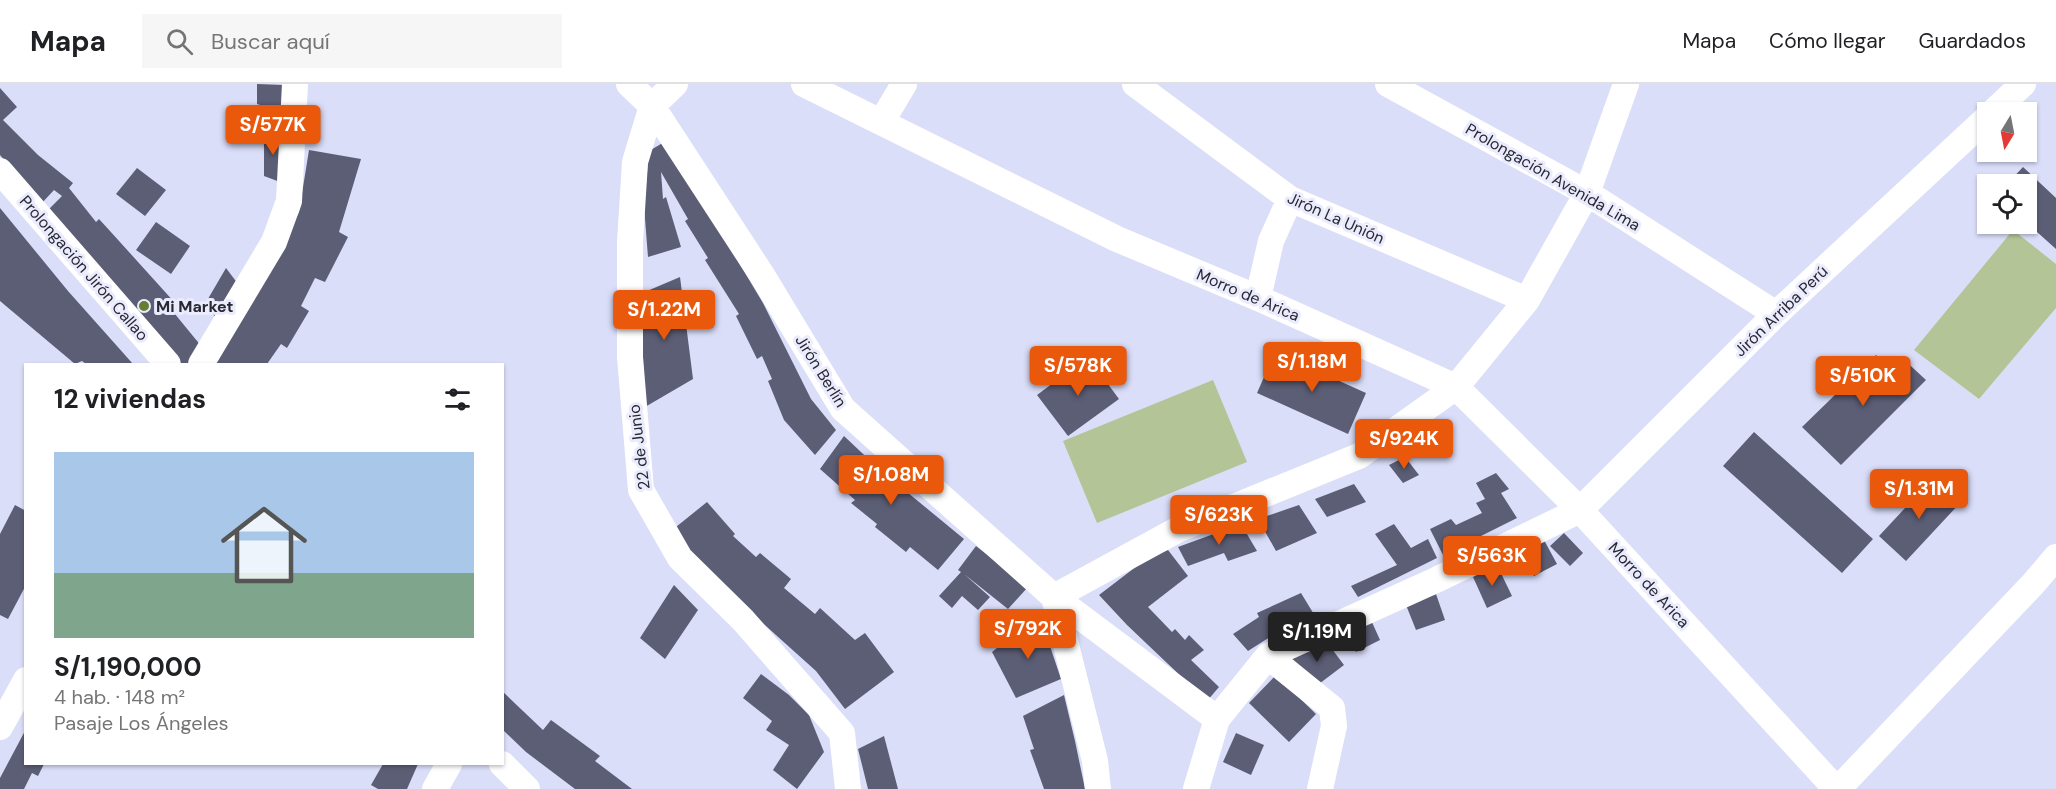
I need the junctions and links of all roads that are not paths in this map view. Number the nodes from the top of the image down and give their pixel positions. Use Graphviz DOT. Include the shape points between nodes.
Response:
graph roads {
  1 [pos="295,84"];
  2 [pos="629,84"];
  3 [pos="675,84"];
  4 [pos="804,84"];
  5 [pos="904,84"];
  6 [pos="1134,84"];
  7 [pos="1388,84"];
  8 [pos="1626,84"];
  9 [pos="2023,84"];
  10 [pos="2003,102"];
  11 [pos="652,106"];
  12 [pos="882,121"];
  13 [pos="1977,127"];
  14 [pos="0,171"];
  15 [pos="1587,193"];
  16 [pos="1290,199"];
  17 [pos="1258,298"];
  18 [pos="1527,300"];
  19 [pos="1776,314"];
  20 [pos="167,363"];
  21 [pos="202,363"];
  22 [pos="1456,387"];
  23 [pos="1580,510"];
  24 [pos="2056,557"];
  25 [pos="1054,597"];
  26 [pos="1268,656"];
  27 [pos="24,684"];
  28 [pos="1217,718"];
  29 [pos="0,727"];
  30 [pos="448,765"];
  31 [pos="503,765"];
  32 [pos="435,789"];
  33 [pos="527,789"];
  34 [pos="848,789"];
  35 [pos="1098,789"];
  36 [pos="1196,789"];
  37 [pos="1320,789"];
  38 [pos="1837,789"];
  1 -- 21 [label="street" via="289,201 274,242"];
  2 -- 11 [label="street"];
  3 -- 11 [label="street"];
  4 -- 12 [label="street, Morro de Arica"];
  5 -- 12 [label="street"];
  6 -- 16 [label="street, Jirón La Unión"];
  7 -- 15 [label="street, Prolongación Avenida Lima"];
  8 -- 15 [label="street"];
  9 -- 10 [label="street"];
  11 -- 25 [label="street, Jirón Berlín" via="843,409"];
  11 -- 34 [label="street, 22 de Junio" via="635,162 630,242 630,357 641,490 680,558 743,620 842,733"];
  12 -- 17 [label="street, Morro de Arica" via="1117,239"];
  13 -- 19 [label="street, Jirón Arriba Perú"];
  14 -- 20 [label="street, Prolongación Jirón Callao"];
  15 -- 18 [label="street"];
  15 -- 19 [label="street, Prolongación Avenida Lima"];
  16 -- 17 [label="street" via="1271,241"];
  16 -- 18 [label="street, Jirón La Unión"];
  17 -- 22 [label="street, Morro de Arica"];
  18 -- 22 [label="street"];
  19 -- 23 [label="street, Jirón Arriba Perú"];
  22 -- 23 [label="street, Morro de Arica"];
  22 -- 25 [label="street" via="1359,456 1177,530"];
  23 -- 26 [label="street, Jirón Arriba Perú"];
  23 -- 38 [label="street, Morro de Arica"];
  24 -- 38 [label="street"];
  25 -- 28 [label="street, Jirón Berlín"];
  25 -- 35 [label="street" via="1095,761"];
  26 -- 28 [label="street"];
  26 -- 37 [label="street" via="1332,708 1334,726"];
  27 -- 29 [label="street"];
  28 -- 36 [label="street"];
  30 -- 32 [label="street"];
  31 -- 33 [label="street"];
}
